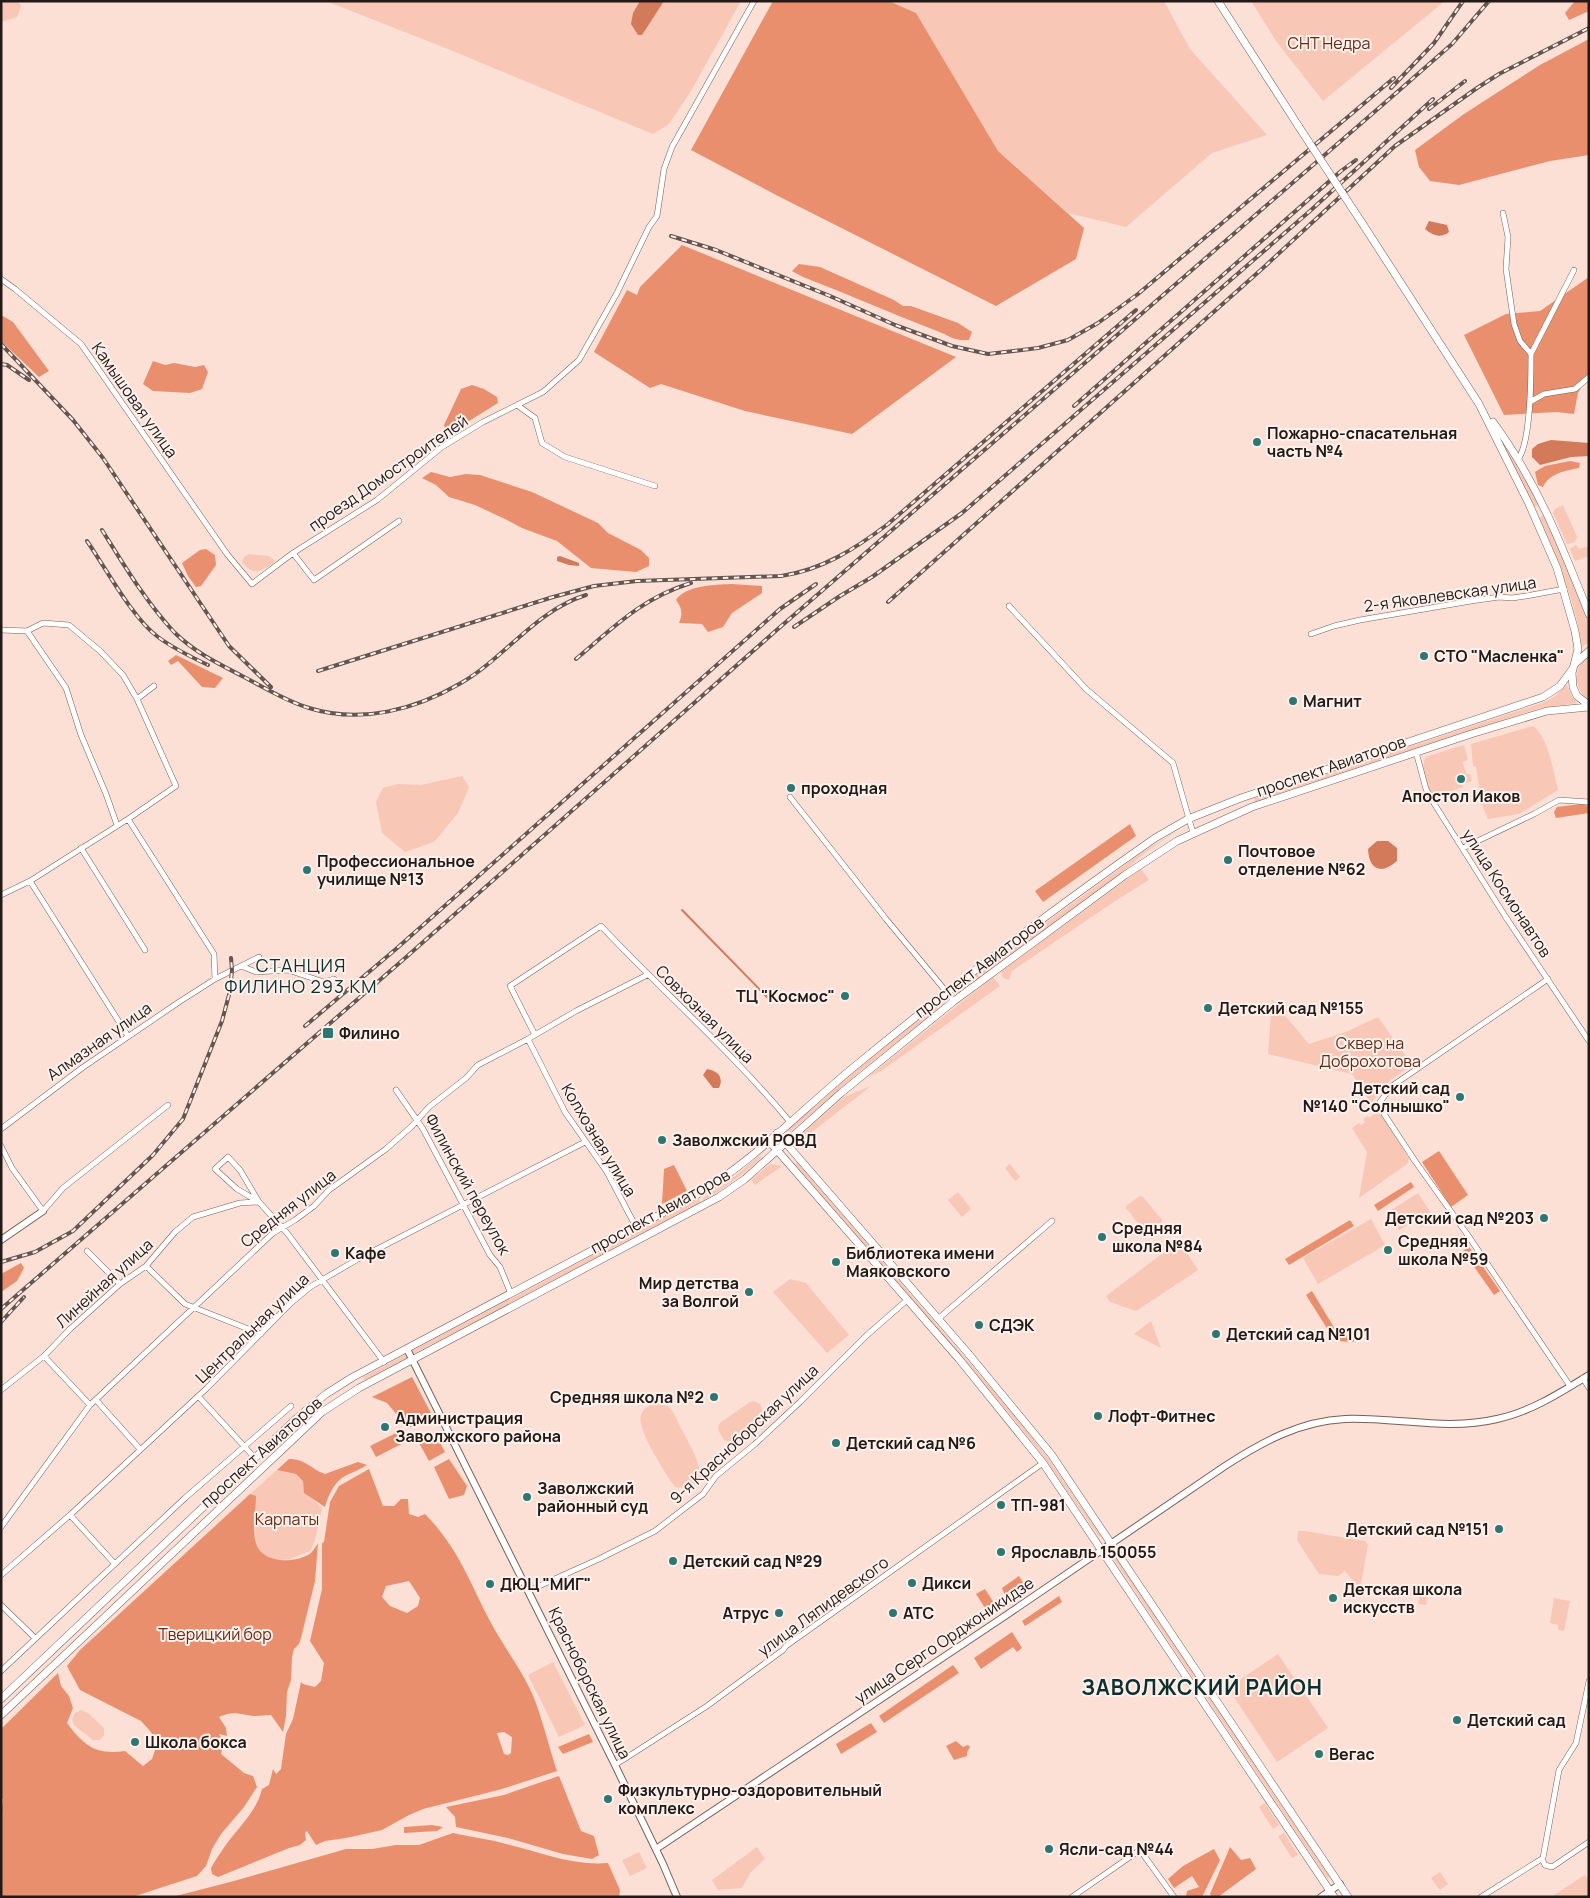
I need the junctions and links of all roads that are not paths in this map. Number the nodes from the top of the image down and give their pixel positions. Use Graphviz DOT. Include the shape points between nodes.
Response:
graph roads {
  1 [pos="754,1"];
  2 [pos="1218,1"];
  3 [pos="1504,213"];
  4 [pos="1574,270"];
  5 [pos="1,279"];
  6 [pos="1532,354"];
  7 [pos="1589,378"];
  8 [pos="1474,395"];
  9 [pos="1530,402"];
  10 [pos="517,405"];
  11 [pos="1519,458"];
  12 [pos="655,486"];
  13 [pos="400,521"];
  14 [pos="293,553"];
  15 [pos="252,584"];
  16 [pos="1564,589"];
  17 [pos="1010,606"];
  18 [pos="1589,614"];
  19 [pos="1,630"];
  20 [pos="27,631"];
  21 [pos="1311,634"];
  22 [pos="1589,651"];
  23 [pos="1574,667"];
  24 [pos="154,686"];
  25 [pos="137,699"];
  26 [pos="1589,706"];
  27 [pos="1416,752"];
  28 [pos="790,797"];
  29 [pos="1589,802"];
  30 [pos="128,819"];
  31 [pos="1188,819"];
  32 [pos="118,825"];
  33 [pos="1193,833"];
  34 [pos="81,848"];
  35 [pos="1463,848"];
  36 [pos="30,881"];
  37 [pos="1,895"];
  38 [pos="145,950"];
  39 [pos="259,957"];
  40 [pos="241,966"];
  41 [pos="647,975"];
  42 [pos="215,979"];
  43 [pos="334,979"];
  44 [pos="1548,979"];
  45 [pos="946,991"];
  46 [pos="954,1001"];
  47 [pos="535,1035"];
  48 [pos="128,1036"];
  49 [pos="528,1039"];
  50 [pos="1589,1041"];
  51 [pos="396,1090"];
  52 [pos="168,1105"];
  53 [pos="418,1120"];
  54 [pos="790,1122"];
  55 [pos="1,1129"];
  56 [pos="777,1134"];
  57 [pos="769,1141"];
  58 [pos="586,1142"];
  59 [pos="785,1143"];
  60 [pos="1,1146"];
  61 [pos="777,1150"];
  62 [pos="259,1202"];
  63 [pos="464,1205"];
  64 [pos="43,1211"];
  65 [pos="1052,1221"];
  66 [pos="282,1227"];
  67 [pos="636,1227"];
  68 [pos="1,1240"];
  69 [pos="87,1251"];
  70 [pos="146,1266"];
  71 [pos="322,1278"];
  72 [pos="120,1284"];
  73 [pos="511,1294"];
  74 [pos="907,1300"];
  75 [pos="193,1308"];
  76 [pos="938,1319"];
  77 [pos="261,1334"];
  78 [pos="407,1349"];
  79 [pos="44,1356"];
  80 [pos="413,1360"];
  81 [pos="384,1362"];
  82 [pos="1586,1376"];
  83 [pos="353,1377"];
  84 [pos="1570,1386"];
  85 [pos="359,1388"];
  86 [pos="1589,1388"];
  87 [pos="1,1390"];
  88 [pos="198,1396"];
  89 [pos="96,1400"];
  90 [pos="90,1405"];
  91 [pos="291,1406"];
  92 [pos="244,1446"];
  93 [pos="140,1449"];
  94 [pos="255,1458"];
  95 [pos="1044,1463"];
  96 [pos="70,1515"];
  97 [pos="1,1527"];
  98 [pos="1111,1543"];
  99 [pos="1102,1549"];
  100 [pos="115,1564"];
  101 [pos="1,1575"];
  102 [pos="528,1591"];
  103 [pos="1,1605"];
  104 [pos="35,1638"];
  105 [pos="1,1671"];
  106 [pos="1589,1682"];
  107 [pos="1,1699"];
  108 [pos="1,1715"];
  109 [pos="615,1765"];
  110 [pos="1589,1842"];
  111 [pos="656,1849"];
  112 [pos="1542,1859"];
  113 [pos="1340,1884"];
  114 [pos="1332,1894"];
  115 [pos="676,1897"];
  116 [pos="1072,1897"];
  117 [pos="1174,1897"];
  118 [pos="1321,1897"];
  119 [pos="1348,1897"];
  120 [pos="1482,1897"];
  1 -- 10 [label="street, проезд Домостроителей" via="672,146 664,169 657,216 579,360 543,392"];
  2 -- 8 [label="main road, bridge"];
  3 -- 6 [label="street" via="1508,238 1506,269 1514,324 1520,341"];
  4 -- 6 [label="street"];
  5 -- 15 [label="street, Камышовая улица" via="81,344 227,554"];
  6 -- 9 [label="street"];
  7 -- 9 [label="street" via="1575,389 1544,394"];
  8 -- 11 [label="main road"];
  8 -- 16 [label="main road" via="1529,504"];
  9 -- 11 [label="street" via="1524,449"];
  10 -- 12 [label="street" via="535,418 542,443 565,457"];
  10 -- 14 [label="street, проезд Домостроителей" via="442,447 376,500"];
  11 -- 18 [label="main road" via="1555,529"];
  13 -- 14 [label="street" via="314,580"];
  14 -- 15 [label="street, проезд Домостроителей"];
  16 -- 21 [label="street, 2-я Яковлевская улица" via="1481,599 1360,620"];
  16 -- 23 [label="main road" via="1577,640"];
  17 -- 31 [label="street" via="1086,689 1173,763"];
  19 -- 20 [label="street"];
  20 -- 25 [label="street" via="43,622 69,625 123,675"];
  20 -- 32 [label="street" via="66,688 81,735"];
  22 -- 23 [label="main road, проспект Авиаторов"];
  23 -- 26 [label="main road" via="1573,687"];
  23 -- 31 [label="main road, проспект Авиаторов" via="1560,686 1543,697 1261,790"];
  24 -- 25 [label="street"];
  25 -- 30 [label="street" via="176,786"];
  26 -- 27 [label="main road, проспект Авиаторов" via="1547,711"];
  27 -- 33 [label="main road, проспект Авиаторов" via="1252,808"];
  27 -- 35 [label="street, улица Космонавтов" via="1429,794"];
  28 -- 45 [label="street"];
  29 -- 35 [label="street" via="1559,800"];
  30 -- 32 [label="street"];
  30 -- 42 [label="street" via="214,954"];
  31 -- 33 [label="street"];
  31 -- 45 [label="main road, проспект Авиаторов" via="1137,850"];
  32 -- 34 [label="street"];
  33 -- 46 [label="main road, проспект Авиаторов" via="1125,875"];
  34 -- 36 [label="street"];
  34 -- 38 [label="street"];
  35 -- 44 [label="street, улица Космонавтов"];
  36 -- 37 [label="street"];
  36 -- 48 [label="street"];
  39 -- 40 [label="street, Алмазная улица"];
  40 -- 42 [label="street, Алмазная улица"];
  40 -- 43 [label="street" via="256,972 288,970 324,982"];
  41 -- 47 [label="street, Средняя улица"];
  41 -- 47 [label="street, Совхозная улица" via="601,926 510,986"];
  41 -- 54 [label="street, Совхозная улица" via="755,1081"];
  42 -- 48 [label="street, Алмазная улица"];
  44 -- 50 [label="street, улица Космонавтов"];
  44 -- 84 [label="street" via="1392,1086 1380,1102 1384,1114"];
  45 -- 46 [label="street"];
  45 -- 54 [label="main road, проспект Авиаторов"];
  46 -- 59 [label="main road, проспект Авиаторов"];
  47 -- 49 [label="street, Средняя улица"];
  48 -- 55 [label="street, Алмазная улица"];
  49 -- 53 [label="street, Средняя улица" via="478,1065"];
  49 -- 58 [label="street, Колхозная улица" via="565,1112"];
  51 -- 53 [label="street, Филинский переулок"];
  52 -- 64 [label="street" via="63,1188"];
  53 -- 63 [label="street, Филинский переулок"];
  53 -- 66 [label="street, Средняя улица" via="386,1149 329,1190 314,1206"];
  54 -- 56 [label="main road, проспект Авиаторов"];
  56 -- 57 [label="main road, проспект Авиаторов"];
  56 -- 59 [label="main road"];
  57 -- 61 [label="main road"];
  57 -- 67 [label="main road, проспект Авиаторов" via="739,1168 712,1186"];
  58 -- 63 [label="street, Центральная улица"];
  58 -- 67 [label="street, Колхозная улица" via="607,1172"];
  59 -- 61 [label="main road, проспект Авиаторов"];
  59 -- 76 [label="main road"];
  60 -- 64 [label="street" via="12,1168"];
  61 -- 74 [label="main road"];
  61 -- 80 [label="main road, проспект Авиаторов" via="719,1197"];
  62 -- 62 [label="street" via="240,1170 228,1157 215,1169 237,1189"];
  62 -- 66 [label="street"];
  62 -- 70 [label="street, Линейная улица" via="240,1203 193,1217 175,1232"];
  63 -- 71 [label="street, Центральная улица"];
  63 -- 73 [label="street, Филинский переулок" via="490,1255 500,1267"];
  64 -- 68 [label="street"];
  65 -- 76 [label="street"];
  66 -- 71 [label="street"];
  66 -- 75 [label="street, Средняя улица"];
  67 -- 73 [label="main road, проспект Авиаторов"];
  69 -- 72 [label="street"];
  70 -- 72 [label="street, Линейная улица"];
  70 -- 75 [label="street"];
  71 -- 77 [label="street, Центральная улица"];
  71 -- 81 [label="street"];
  72 -- 79 [label="street, Линейная улица"];
  73 -- 78 [label="main road, проспект Авиаторов"];
  74 -- 95 [label="main road"];
  74 -- 102 [label="street, 9-я Красноборская улица" via="800,1402 716,1476 703,1494 655,1531"];
  75 -- 77 [label="street"];
  75 -- 89 [label="street, Средняя улица"];
  76 -- 98 [label="main road" via="1043,1444"];
  77 -- 88 [label="street, Центральная улица"];
  78 -- 80 [label="street, Красноборская улица"];
  78 -- 81 [label="main road, проспект Авиаторов"];
  79 -- 87 [label="street, Линейная улица"];
  79 -- 90 [label="street"];
  80 -- 85 [label="main road, проспект Авиаторов"];
  80 -- 102 [label="street, Красноборская улица"];
  81 -- 83 [label="main road, проспект Авиаторов"];
  82 -- 84 [label="street, улица Серго Орджоникидзе"];
  82 -- 86 [label="street"];
  83 -- 85 [label="street"];
  83 -- 94 [label="main road, проспект Авиаторов" via="326,1394"];
  84 -- 98 [label="street, улица Серго Орджоникидзе" via="1526,1410 1488,1421 1441,1423 1345,1419 1297,1428 1236,1459"];
  85 -- 108 [label="main road, проспект Авиаторов" via="307,1425"];
  88 -- 92 [label="street"];
  88 -- 93 [label="street, Центральная улица"];
  89 -- 90 [label="street, Средняя улица"];
  89 -- 93 [label="street"];
  90 -- 97 [label="street, Средняя улица"];
  91 -- 92 [label="street, проспект Авиаторов"];
  92 -- 94 [label="street"];
  92 -- 100 [label="street, проспект Авиаторов"];
  93 -- 96 [label="street, Центральная улица"];
  94 -- 107 [label="main road, проспект Авиаторов"];
  95 -- 99 [label="main road"];
  95 -- 109 [label="street, улица Ляпидевского" via="707,1706"];
  96 -- 100 [label="street"];
  96 -- 101 [label="street, Центральная улица"];
  98 -- 99 [label="street, улица Серго Орджоникидзе"];
  98 -- 113 [label="main road"];
  99 -- 111 [label="street, улица Серго Орджоникидзе"];
  99 -- 114 [label="main road"];
  100 -- 104 [label="street, проспект Авиаторов"];
  102 -- 109 [label="street, Красноборская улица"];
  103 -- 104 [label="street"];
  104 -- 105 [label="street, проспект Авиаторов"];
  106 -- 112 [label="street" via="1576,1742 1560,1770"];
  109 -- 111 [label="street, Красноборская улица"];
  110 -- 112 [label="street" via="1552,1868 1545,1866"];
  111 -- 115 [label="street, Красноборская улица"];
  112 -- 120 [label="street"];
  113 -- 114 [label="street"];
  113 -- 119 [label="main road"];
  114 -- 118 [label="street"];
  116 -- 117 [label="street" via="1140,1850"];
}
